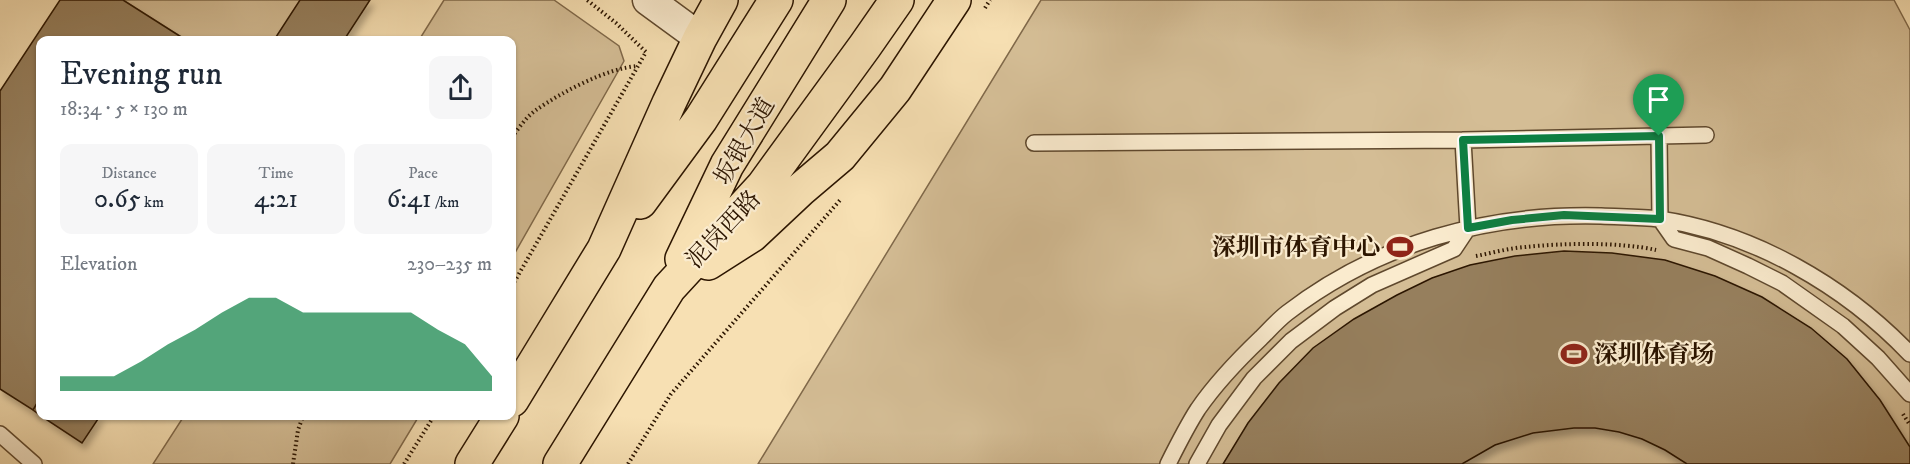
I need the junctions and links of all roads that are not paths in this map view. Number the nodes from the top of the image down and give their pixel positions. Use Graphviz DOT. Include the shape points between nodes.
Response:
graph roads {
  1 [pos="648,0"];
  2 [pos="721,0"];
  3 [pos="776,0"];
  4 [pos="829,0"];
  5 [pos="897,0"];
  6 [pos="968,5"];
  7 [pos="700,38"];
  8 [pos="1706,135"];
  9 [pos="1659,136"];
  10 [pos="1463,140"];
  11 [pos="1034,143"];
  12 [pos="1660,219"];
  13 [pos="1468,228"];
  14 [pos="604,249"];
  15 [pos="669,288"];
  16 [pos="1910,354"];
  17 [pos="516,393"];
  18 [pos="1910,394"];
  19 [pos="500,420"];
  20 [pos="0,434"];
  21 [pos="33,464"];
  22 [pos="472,464"];
  23 [pos="560,464"];
  24 [pos="1168,464"];
  25 [pos="1197,464"];
  1 -- 7 [label="street"];
  2 -- 7 [label="main road"];
  3 -- 14 [label="main road, 坂银大道" via="701,119"];
  4 -- 15 [label="main road, 坂银大道" via="727,165"];
  5 -- 15 [label="main road, 泥岗西路" via="763,186"];
  6 -- 15 [label="main road" via="840,156 752,235"];
  7 -- 14 [label="main road"];
  8 -- 9 [label="lane"];
  9 -- 10 [label="lane"];
  9 -- 12 [label="lane"];
  10 -- 11 [label="lane"];
  10 -- 13 [label="lane"];
  12 -- 13 [label="lane" via="1564,215"];
  12 -- 16 [label="lane" via="1701,228 1772,254 1811,275 1851,300"];
  12 -- 18 [label="lane" via="1674,239 1708,248 1748,266 1813,304 1878,358"];
  13 -- 24 [label="lane" via="1428,238 1343,275 1286,314 1198,408"];
  13 -- 25 [label="lane" via="1454,249 1372,285 1291,341 1254,378 1219,425"];
  14 -- 17 [label="main road"];
  15 -- 23 [label="main road, 泥岗西路"];
  19 -- 22 [label="main road"];
  20 -- 21 [label="lane"];
}
